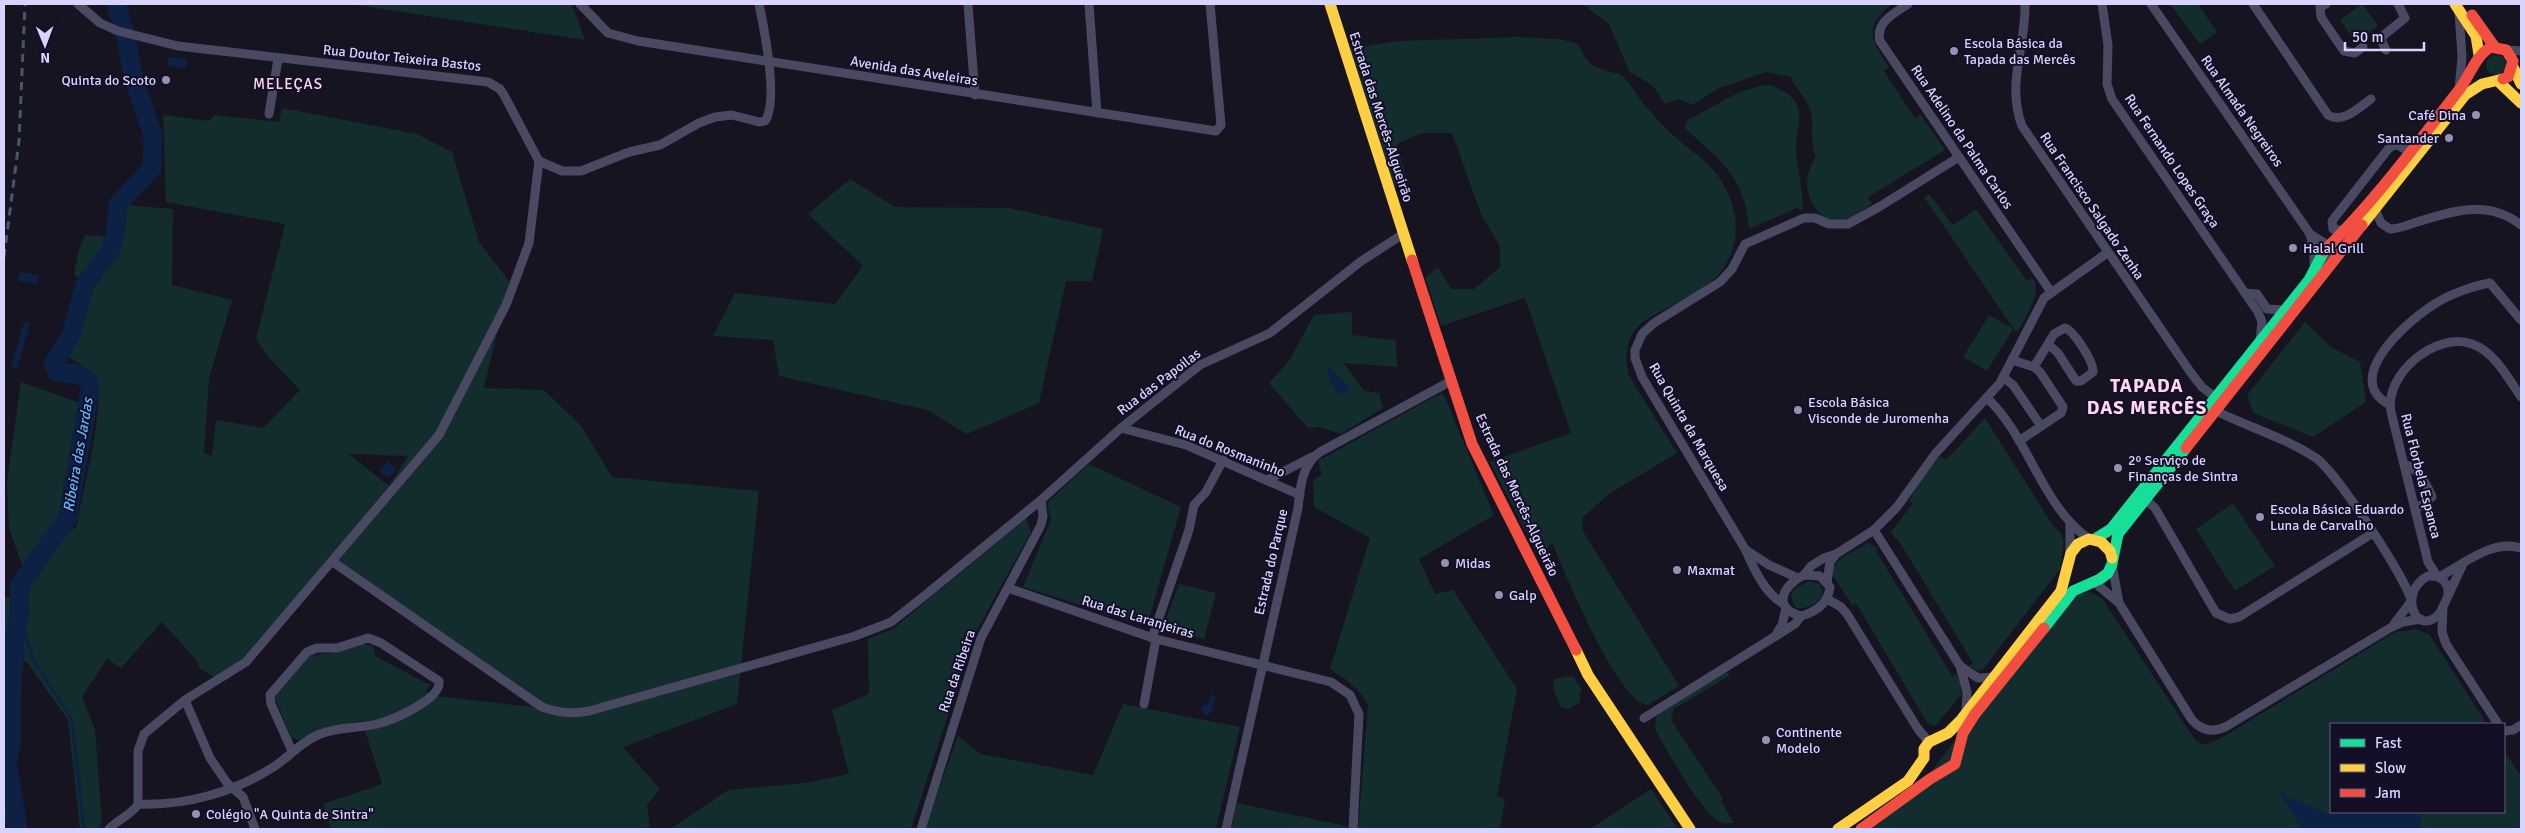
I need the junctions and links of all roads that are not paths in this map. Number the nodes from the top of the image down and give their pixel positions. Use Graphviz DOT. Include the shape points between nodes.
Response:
graph roads {
  1 [pos="78,4"];
  2 [pos="580,4"];
  3 [pos="760,4"];
  4 [pos="968,4"];
  5 [pos="1090,4"];
  6 [pos="1210,4"];
  7 [pos="1330,4"];
  8 [pos="1908,4"];
  9 [pos="2025,4"];
  10 [pos="2102,4"];
  11 [pos="2151,4"];
  12 [pos="2252,4"];
  13 [pos="2326,4"];
  14 [pos="2398,4"];
  15 [pos="2459,6"];
  16 [pos="2494,46"];
  17 [pos="2363,47"];
  18 [pos="2386,50"];
  19 [pos="2506,50"];
  20 [pos="2521,51"];
  21 [pos="278,59"];
  22 [pos="2478,60"];
  23 [pos="769,62"];
  24 [pos="2513,64"];
  25 [pos="2494,82"];
  26 [pos="2521,84"];
  27 [pos="2460,90"];
  28 [pos="974,94"];
  29 [pos="2371,99"];
  30 [pos="2521,103"];
  31 [pos="1097,113"];
  32 [pos="268,114"];
  33 [pos="2410,152"];
  34 [pos="1959,157"];
  35 [pos="539,161"];
  36 [pos="2375,209"];
  37 [pos="2521,226"];
  38 [pos="2346,232"];
  39 [pos="1403,234"];
  40 [pos="2310,234"];
  41 [pos="2330,245"];
  42 [pos="2107,253"];
  43 [pos="2314,265"];
  44 [pos="2326,271"];
  45 [pos="2051,292"];
  46 [pos="2245,293"];
  47 [pos="2285,310"];
  48 [pos="2521,320"];
  49 [pos="2260,342"];
  50 [pos="2048,344"];
  51 [pos="2012,360"];
  52 [pos="2034,367"];
  53 [pos="2003,377"];
  54 [pos="1451,381"];
  55 [pos="2521,397"];
  56 [pos="1987,398"];
  57 [pos="2216,398"];
  58 [pos="2390,405"];
  59 [pos="2216,411"];
  60 [pos="2041,426"];
  61 [pos="1121,428"];
  62 [pos="2019,441"];
  63 [pos="1312,457"];
  64 [pos="1223,460"];
  65 [pos="2405,465"];
  66 [pos="1269,479"];
  67 [pos="1300,494"];
  68 [pos="1041,500"];
  69 [pos="2146,500"];
  70 [pos="2416,509"];
  71 [pos="2070,524"];
  72 [pos="1874,530"];
  73 [pos="2373,534"];
  74 [pos="2092,539"];
  75 [pos="2521,548"];
  76 [pos="1745,549"];
  77 [pos="1836,554"];
  78 [pos="2070,559"];
  79 [pos="2112,561"];
  80 [pos="333,562"];
  81 [pos="2428,562"];
  82 [pos="2462,566"];
  83 [pos="2438,576"];
  84 [pos="1801,577"];
  85 [pos="2400,577"];
  86 [pos="2422,579"];
  87 [pos="1826,582"];
  88 [pos="2091,582"];
  89 [pos="1008,588"];
  90 [pos="2448,596"];
  91 [pos="1827,599"];
  92 [pos="2411,601"];
  93 [pos="2119,603"];
  94 [pos="1785,606"];
  95 [pos="2443,607"];
  96 [pos="1801,616"];
  97 [pos="2423,620"];
  98 [pos="2390,628"];
  99 [pos="1777,634"];
  100 [pos="2444,638"];
  101 [pos="1154,639"];
  102 [pos="1263,664"];
  103 [pos="1960,666"];
  104 [pos="1994,676"];
  105 [pos="185,700"];
  106 [pos="1144,704"];
  107 [pos="1966,712"];
  108 [pos="1644,718"];
  109 [pos="2497,723"];
  110 [pos="2521,725"];
  111 [pos="2505,731"];
  112 [pos="1940,737"];
  113 [pos="1928,742"];
  114 [pos="292,751"];
  115 [pos="1958,751"];
  116 [pos="1924,758"];
  117 [pos="1941,772"];
  118 [pos="232,788"];
  119 [pos="138,804"];
  120 [pos="109,829"];
  121 [pos="255,829"];
  122 [pos="921,829"];
  123 [pos="1226,829"];
  124 [pos="1353,829"];
  125 [pos="1690,829"];
  126 [pos="1838,829"];
  127 [pos="1861,829"];
  1 -- 21 [label="street, Rua Doutor Teixeira Bastos" via="100,23 118,31 178,46"];
  2 -- 23 [label="street, Avenida das Aveleiras" via="608,33 638,41"];
  3 -- 23 [label="street"];
  4 -- 28 [label="street"];
  5 -- 31 [label="street"];
  6 -- 31 [label="street, Avenida das Aveleiras" via="1221,125 1216,131"];
  7 -- 39 [label="street, Estrada das Mercês-Algueirão"];
  8 -- 34 [label="street, Rua Adelino da Palma Carlos" via="1884,21 1879,33 1880,41"];
  9 -- 42 [label="street, Rua Francisco Salgado Zenha" via="2015,82 2020,119"];
  10 -- 46 [label="street, Rua Fernando Lopes Graça" via="2108,45 2107,84 2112,99"];
  11 -- 40 [label="street, Rua Almada Negreiros"];
  12 -- 29 [label="street" via="2328,115 2343,117"];
  13 -- 17 [label="street" via="2320,7 2321,17 2344,51 2354,52"];
  14 -- 18 [label="street" via="2405,18 2381,40"];
  15 -- 16 [label="street"];
  15 -- 22 [label="street" via="2476,36"];
  15 -- 27 [label="street"];
  16 -- 19 [label="street"];
  16 -- 22 [label="street" via="2488,47"];
  19 -- 20 [label="street"];
  19 -- 24 [label="street"];
  20 -- 24 [label="street"];
  21 -- 32 [label="street"];
  21 -- 35 [label="street, Rua Doutor Teixeira Bastos" via="488,82 504,95"];
  22 -- 25 [label="street" via="2480,75"];
  22 -- 27 [label="street"];
  23 -- 28 [label="street, Avenida das Aveleiras"];
  23 -- 35 [label="street" via="770,107 765,121 732,115 715,117 660,145 629,152 581,170 562,171"];
  24 -- 25 [label="street" via="2508,77"];
  24 -- 26 [label="street"];
  25 -- 30 [label="street"];
  25 -- 36 [label="street" via="2466,95"];
  27 -- 33 [label="street"];
  28 -- 31 [label="street, Avenida das Aveleiras"];
  33 -- 38 [label="street"];
  33 -- 38 [label="street" via="2396,144 2388,148 2332,221 2333,229"];
  34 -- 45 [label="street, Rua Adelino da Palma Carlos"];
  34 -- 76 [label="street, Rua Quinta da Marquesa" via="1848,224 1829,224 1815,218 1804,218 1745,244 1732,269 1720,282 1649,326 1638,341 1635,358 1642,377"];
  35 -- 80 [label="street" via="529,243 506,305 430,448"];
  36 -- 37 [label="street" via="2381,223 2390,229 2477,209 2506,215"];
  36 -- 44 [label="street"];
  38 -- 41 [label="street"];
  39 -- 54 [label="street, Estrada das Mercês-Algueirão"];
  39 -- 61 [label="street, Rua das Papoilas" via="1374,252 1270,334 1200,365"];
  40 -- 41 [label="street, Rua Almada Negreiros"];
  40 -- 43 [label="street, Rua Almada Negreiros"];
  41 -- 43 [label="street"];
  41 -- 44 [label="street" via="2332,249"];
  42 -- 45 [label="street"];
  42 -- 57 [label="street, Rua Francisco Salgado Zenha" via="2191,373"];
  43 -- 47 [label="street" via="2309,280"];
  44 -- 59 [label="street"];
  45 -- 51 [label="street" via="2039,305"];
  46 -- 47 [label="street, Rua Fernando Lopes Graça" via="2257,294 2267,309"];
  46 -- 49 [label="street, Rua Fernando Lopes Graça" via="2261,319"];
  47 -- 49 [label="street"];
  48 -- 58 [label="street" via="2490,283 2435,304 2390,342 2375,362 2372,374 2375,387 2380,398"];
  49 -- 57 [label="street"];
  50 -- 50 [label="street" via="2058,353 2076,381 2082,381 2093,372 2092,364 2068,329 2057,331"];
  50 -- 52 [label="street"];
  51 -- 52 [label="street"];
  51 -- 53 [label="street"];
  52 -- 60 [label="street" via="2064,407 2061,413"];
  53 -- 56 [label="street"];
  53 -- 60 [label="street" via="2013,385"];
  54 -- 63 [label="street"];
  54 -- 125 [label="street, Estrada das Mercês-Algueirão" via="1472,444 1585,670"];
  55 -- 58 [label="street, Rua Florbela Espanca" via="2487,353 2473,344 2457,341 2432,349 2402,371"];
  56 -- 62 [label="street"];
  56 -- 72 [label="street" via="1935,454 1898,507"];
  57 -- 74 [label="street" via="2111,528"];
  58 -- 65 [label="street, Rua Florbela Espanca"];
  59 -- 69 [label="street"];
  59 -- 73 [label="street" via="2317,459 2334,477"];
  60 -- 62 [label="street"];
  61 -- 64 [label="street, Rua do Rosmaninho" via="1186,445"];
  61 -- 68 [label="street, Rua das Papoilas"];
  62 -- 71 [label="street"];
  63 -- 66 [label="street"];
  63 -- 67 [label="street, Estrada do Parque"];
  64 -- 66 [label="street, Rua do Rosmaninho"];
  64 -- 101 [label="street" via="1206,492 1194,505"];
  65 -- 70 [label="street, Rua Florbela Espanca"];
  65 -- 70 [label="street" via="2416,470 2432,497"];
  66 -- 67 [label="street, Rua do Rosmaninho"];
  67 -- 102 [label="street, Estrada do Parque"];
  68 -- 80 [label="street, Rua das Papoilas" via="891,622 874,630 575,713 542,708"];
  68 -- 89 [label="street, Rua da Ribeira" via="1041,525"];
  69 -- 73 [label="street" via="2155,508 2216,613 2230,619"];
  69 -- 79 [label="street" via="2118,534"];
  70 -- 81 [label="street, Rua Florbela Espanca"];
  71 -- 74 [label="street"];
  71 -- 78 [label="street"];
  72 -- 77 [label="street"];
  72 -- 103 [label="street"];
  73 -- 85 [label="street"];
  74 -- 78 [label="street" via="2078,543"];
  74 -- 79 [label="street" via="2105,544"];
  75 -- 82 [label="street" via="2497,547"];
  76 -- 84 [label="street, Rua Quinta da Marquesa" via="1769,565"];
  76 -- 94 [label="street, Rua Quinta da Marquesa" via="1772,595"];
  77 -- 84 [label="street" via="1811,566"];
  77 -- 87 [label="street" via="1830,562"];
  78 -- 88 [label="street" via="2078,578"];
  78 -- 104 [label="street" via="2061,591"];
  79 -- 88 [label="street" via="2104,578"];
  79 -- 93 [label="street"];
  80 -- 105 [label="street" via="246,662"];
  81 -- 83 [label="street, Rua Florbela Espanca"];
  81 -- 86 [label="street"];
  82 -- 83 [label="street"];
  82 -- 90 [label="street"];
  83 -- 86 [label="street"];
  83 -- 90 [label="street" via="2447,585"];
  84 -- 87 [label="street" via="1820,576"];
  84 -- 94 [label="street" via="1788,585 1784,592"];
  85 -- 86 [label="street" via="2410,581"];
  85 -- 92 [label="street"];
  86 -- 92 [label="street"];
  87 -- 91 [label="street" via="1830,587"];
  88 -- 93 [label="street"];
  88 -- 115 [label="street" via="2073,591 1975,714 1965,729"];
  89 -- 101 [label="street, Rua das Laranjeiras"];
  89 -- 122 [label="street, Rua da Ribeira" via="981,638"];
  90 -- 95 [label="street"];
  91 -- 96 [label="street" via="1817,609"];
  91 -- 113 [label="street" via="1847,614"];
  92 -- 97 [label="street" via="2412,612"];
  92 -- 98 [label="street"];
  93 -- 98 [label="street" via="2192,720 2209,731 2227,726"];
  94 -- 96 [label="street" via="1793,614"];
  94 -- 99 [label="street"];
  95 -- 97 [label="street" via="2436,617"];
  95 -- 100 [label="street"];
  96 -- 99 [label="street" via="1795,624"];
  97 -- 98 [label="street" via="2403,622"];
  97 -- 100 [label="street"];
  99 -- 108 [label="street"];
  100 -- 109 [label="street"];
  101 -- 102 [label="street, Rua das Laranjeiras"];
  101 -- 106 [label="street"];
  102 -- 123 [label="street, Estrada do Parque"];
  102 -- 124 [label="street, Rua das Laranjeiras" via="1331,682 1354,700 1360,724"];
  103 -- 104 [label="street" via="1978,678"];
  103 -- 107 [label="street" via="1966,685"];
  104 -- 107 [label="street"];
  105 -- 118 [label="street" via="210,758"];
  105 -- 119 [label="street" via="155,723 140,742"];
  107 -- 112 [label="street" via="1952,729"];
  110 -- 111 [label="street"];
  112 -- 113 [label="street"];
  112 -- 115 [label="street" via="1948,739"];
  113 -- 116 [label="street"];
  114 -- 114 [label="street" via="328,731 376,724 396,717 428,700 437,691 440,681 374,639 360,639 337,648 313,649 284,676 270,695"];
  114 -- 118 [label="street" via="276,765"];
  115 -- 117 [label="street" via="1954,764"];
  116 -- 117 [label="street" via="1933,770"];
  116 -- 126 [label="street" via="1903,785"];
  117 -- 127 [label="street"];
  118 -- 119 [label="street" via="194,800"];
  118 -- 121 [label="street" via="243,797"];
  119 -- 120 [label="street"];
}
